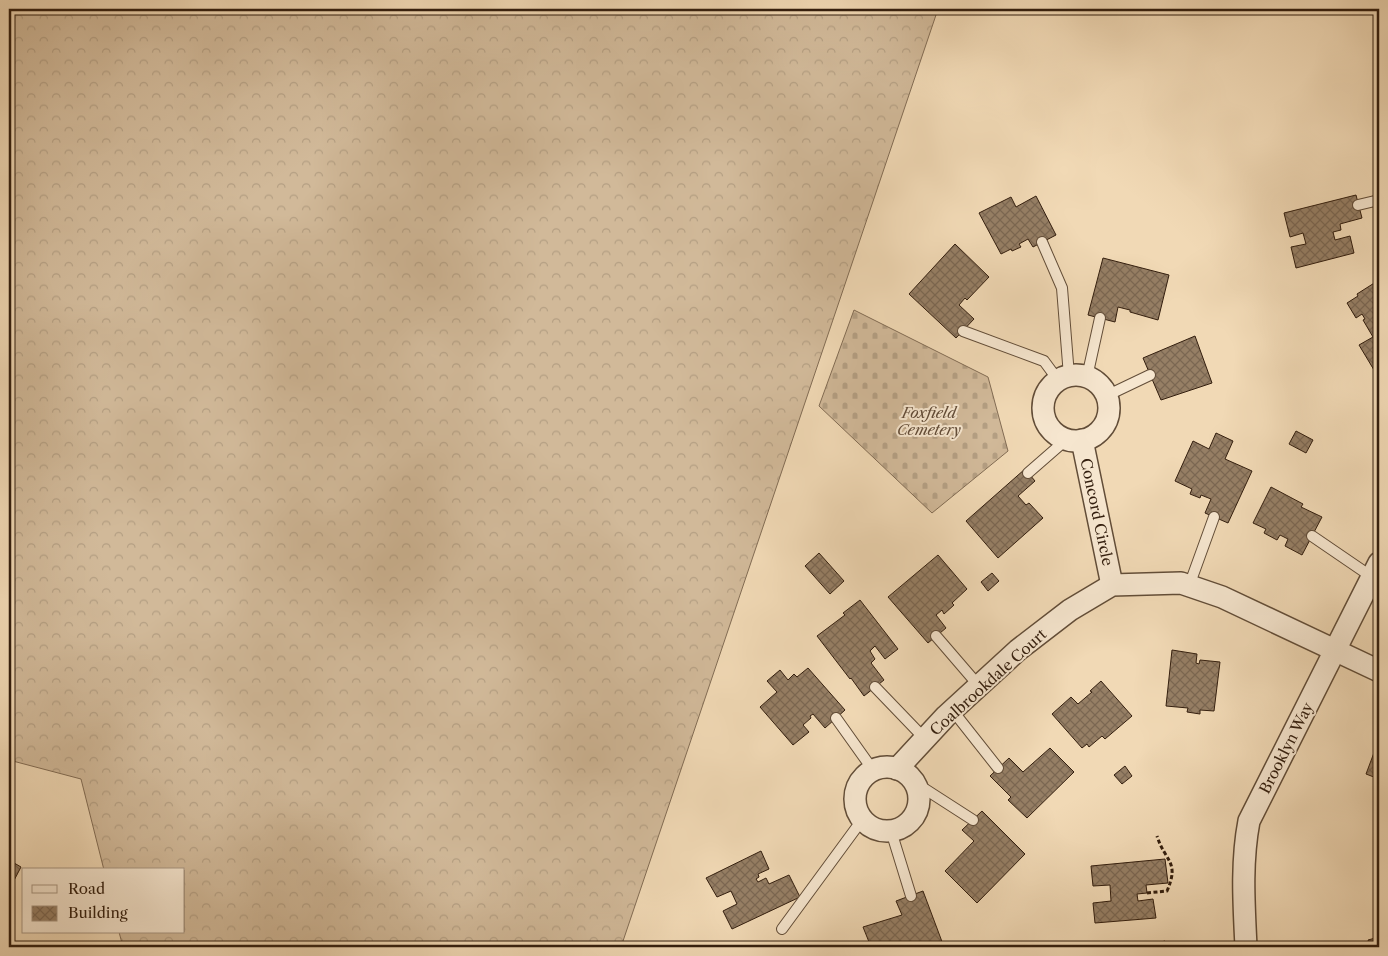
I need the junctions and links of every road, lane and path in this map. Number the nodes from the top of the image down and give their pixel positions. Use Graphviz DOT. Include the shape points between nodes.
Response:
graph roads {
  1 [pos="1379,200"];
  2 [pos="1358,205"];
  3 [pos="1042,242"];
  4 [pos="1100,318"];
  5 [pos="963,331"];
  6 [pos="1150,375"];
  7 [pos="1071,377"];
  8 [pos="1106,396"];
  9 [pos="1074,440"];
  10 [pos="1028,473"];
  11 [pos="1214,517"];
  12 [pos="1312,536"];
  13 [pos="1376,570"];
  14 [pos="1112,584"];
  15 [pos="1189,586"];
  16 [pos="936,636"];
  17 [pos="1335,650"];
  18 [pos="1379,671"];
  19 [pos="979,686"];
  20 [pos="875,687"];
  21 [pos="953,711"];
  22 [pos="836,718"];
  23 [pos="925,739"];
  24 [pos="998,768"];
  25 [pos="897,769"];
  26 [pos="873,770"];
  27 [pos="914,782"];
  28 [pos="862,820"];
  29 [pos="973,820"];
  30 [pos="891,831"];
  31 [pos="1157,836"];
  32 [pos="1146,893"];
  33 [pos="911,896"];
  34 [pos="782,929"];
  35 [pos="1246,947"];
  1 -- 2 [label="lane"];
  3 -- 7 [label="lane" via="1062,288"];
  4 -- 7 [label="lane"];
  5 -- 7 [label="lane" via="1044,361"];
  6 -- 8 [label="lane"];
  7 -- 8 [label="street" via="1098,384"];
  7 -- 9 [label="street" via="1050,388 1044,398 1043,409 1051,430 1060,437"];
  8 -- 9 [label="street, Concord Circle" via="1109,412 1100,431 1092,437"];
  9 -- 10 [label="lane"];
  9 -- 14 [label="street, Concord Circle"];
  11 -- 15 [label="lane"];
  12 -- 13 [label="lane"];
  13 -- 17 [label="street, Brooklyn Way"];
  14 -- 15 [label="street" via="1181,583"];
  14 -- 19 [label="street, Coalbrookdale Court" via="1070,610 1018,650"];
  15 -- 17 [label="street" via="1222,596"];
  16 -- 19 [label="lane"];
  17 -- 18 [label="street"];
  17 -- 35 [label="street, Brooklyn Way" via="1249,821 1245,842"];
  19 -- 21 [label="street, Coalbrookdale Court"];
  20 -- 23 [label="lane"];
  21 -- 23 [label="street, Coalbrookdale Court"];
  21 -- 24 [label="lane"];
  22 -- 26 [label="lane"];
  23 -- 25 [label="street, Coalbrookdale Court"];
  25 -- 26 [label="street"];
  25 -- 27 [label="street"];
  26 -- 28 [label="street" via="860,781 856,790 854,801"];
  27 -- 29 [label="lane"];
  27 -- 30 [label="street" via="919,797 916,813 910,822"];
  28 -- 30 [label="street" via="880,831"];
  28 -- 34 [label="lane"];
  30 -- 33 [label="lane"];
  31 -- 32 [label="path" via="1170,860 1173,876 1167,891"];
}
